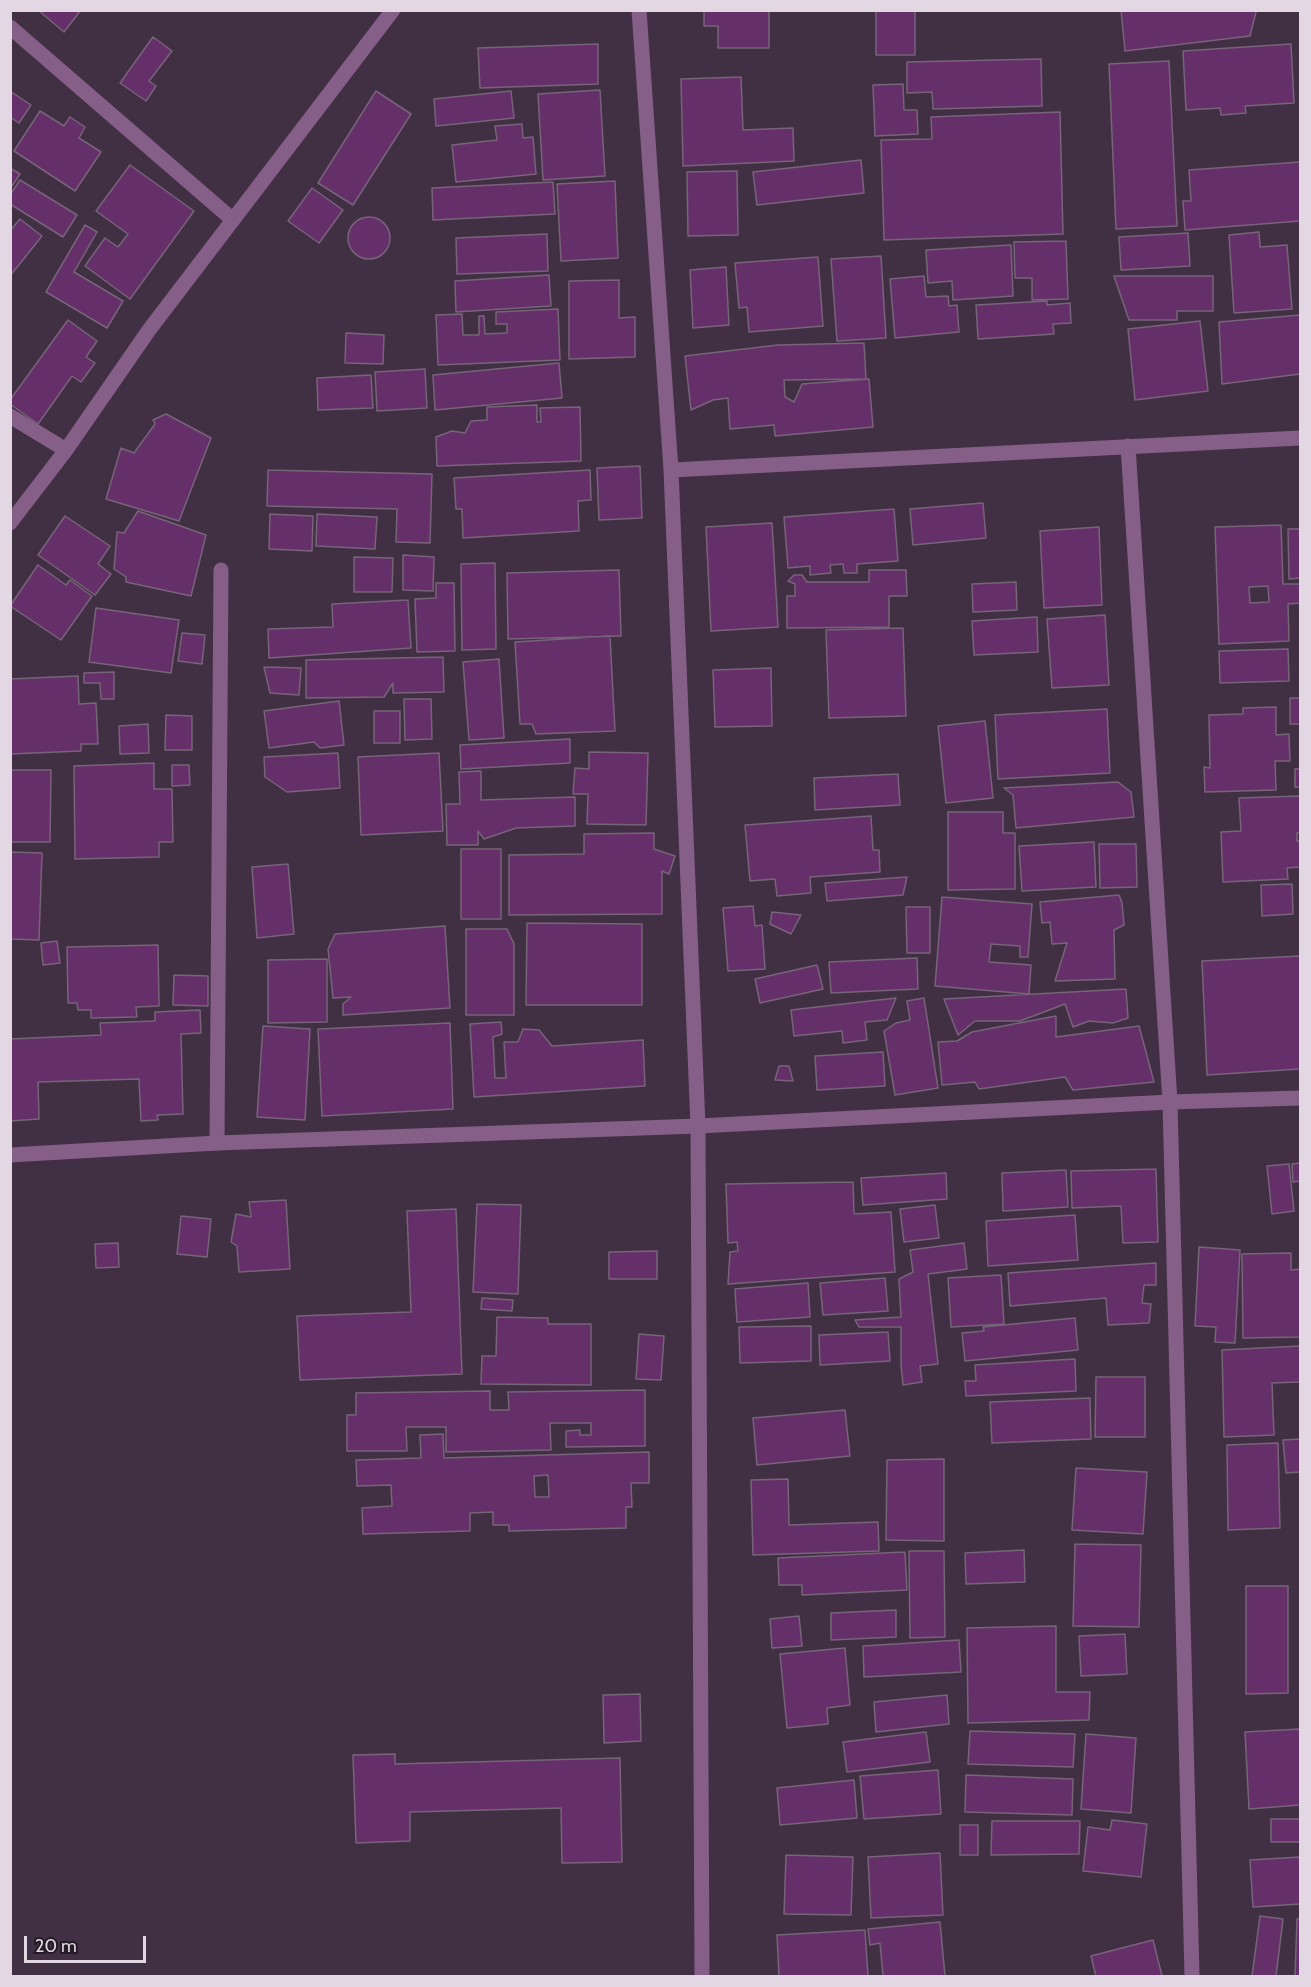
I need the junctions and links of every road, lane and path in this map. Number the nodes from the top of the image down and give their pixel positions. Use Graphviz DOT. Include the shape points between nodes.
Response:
graph roads {
  1 [pos="393,10"];
  2 [pos="639,10"];
  3 [pos="10,27"];
  4 [pos="233,220"];
  5 [pos="10,416"];
  6 [pos="1300,438"];
  7 [pos="1128,446"];
  8 [pos="66,450"];
  9 [pos="671,470"];
  10 [pos="10,523"];
  11 [pos="221,570"];
  12 [pos="1300,1098"];
  13 [pos="1170,1102"];
  14 [pos="698,1126"];
  15 [pos="217,1143"];
  16 [pos="10,1155"];
  17 [pos="702,1977"];
  18 [pos="1192,1977"];
  1 -- 4 [label="street"];
  2 -- 9 [label="street"];
  3 -- 4 [label="street"];
  4 -- 8 [label="street" via="149,330"];
  5 -- 8 [label="street"];
  6 -- 7 [label="street"];
  7 -- 9 [label="street"];
  7 -- 13 [label="street"];
  8 -- 10 [label="street"];
  9 -- 14 [label="street"];
  11 -- 15 [label="street"];
  12 -- 13 [label="street"];
  13 -- 14 [label="street"];
  13 -- 18 [label="street"];
  14 -- 15 [label="street"];
  14 -- 17 [label="street"];
  15 -- 16 [label="street"];
}
